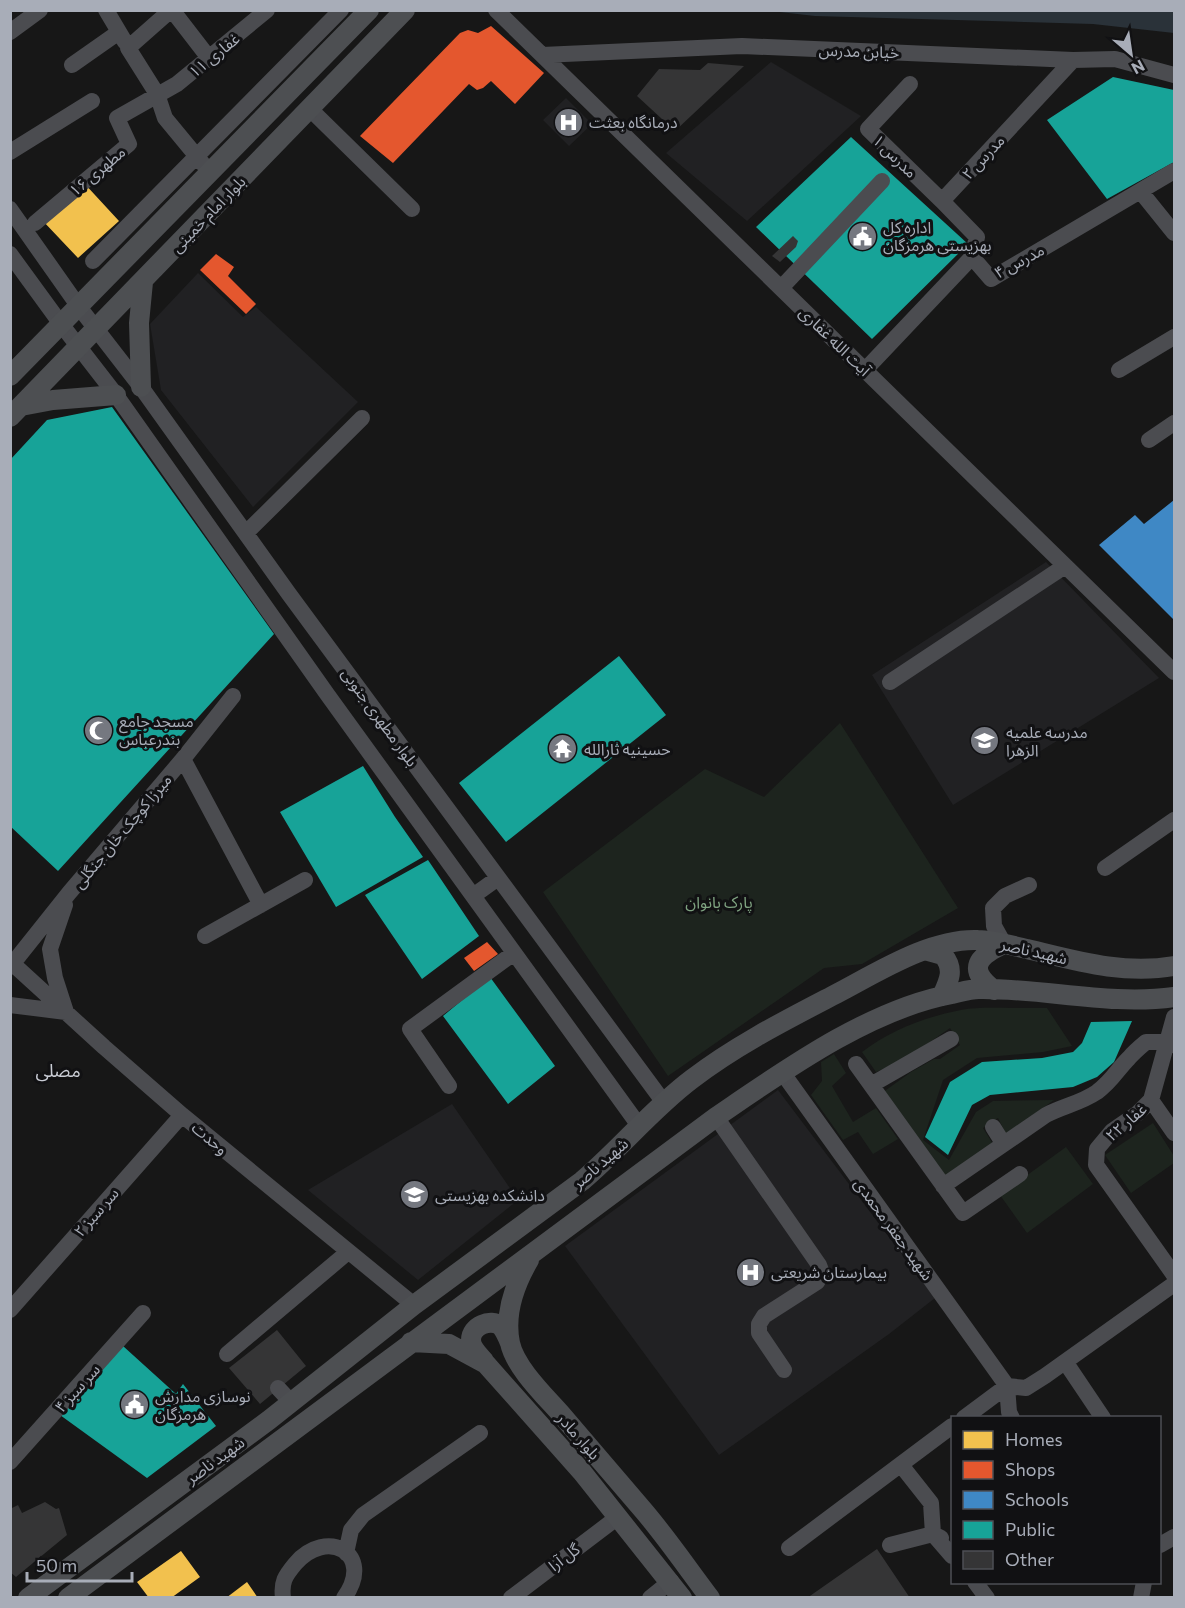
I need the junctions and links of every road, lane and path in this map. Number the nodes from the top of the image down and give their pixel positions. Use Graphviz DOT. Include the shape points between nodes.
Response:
graph roads {
  1 [pos="39,10"];
  2 [pos="106,10"];
  3 [pos="172,10"];
  4 [pos="267,10"];
  5 [pos="341,10"];
  6 [pos="369,10"];
  7 [pos="405,10"];
  8 [pos="496,10"];
  9 [pos="10,32"];
  10 [pos="119,32"];
  11 [pos="128,48"];
  12 [pos="542,56"];
  13 [pos="209,58"];
  14 [pos="1073,60"];
  15 [pos="72,65"];
  16 [pos="1174,75"];
  17 [pos="910,84"];
  18 [pos="268,85"];
  19 [pos="157,94"];
  20 [pos="282,100"];
  21 [pos="92,101"];
  22 [pos="310,109"];
  23 [pos="10,152"];
  24 [pos="197,158"];
  25 [pos="1174,171"];
  26 [pos="210,173"];
  27 [pos="882,181"];
  28 [pos="1141,192"];
  29 [pos="942,201"];
  30 [pos="10,208"];
  31 [pos="412,209"];
  32 [pos="35,223"];
  33 [pos="1174,233"];
  34 [pos="10,254"];
  35 [pos="972,257"];
  36 [pos="93,261"];
  37 [pos="143,282"];
  38 [pos="781,288"];
  39 [pos="79,307"];
  40 [pos="61,324"];
  41 [pos="96,329"];
  42 [pos="1174,337"];
  43 [pos="79,347"];
  44 [pos="865,370"];
  45 [pos="1119,370"];
  46 [pos="10,376"];
  47 [pos="141,387"];
  48 [pos="116,395"];
  49 [pos="16,411"];
  50 [pos="362,418"];
  51 [pos="1174,423"];
  52 [pos="1149,440"];
  53 [pos="246,533"];
  54 [pos="1065,566"];
  55 [pos="275,575"];
  56 [pos="254,591"];
  57 [pos="1171,663"];
  58 [pos="890,682"];
  59 [pos="233,696"];
  60 [pos="183,759"];
  61 [pos="1174,820"];
  62 [pos="1105,868"];
  63 [pos="498,878"];
  64 [pos="305,880"];
  65 [pos="1029,885"];
  66 [pos="69,893"];
  67 [pos="473,896"];
  68 [pos="261,905"];
  69 [pos="205,936"];
  70 [pos="1004,944"];
  71 [pos="925,950"];
  72 [pos="514,953"];
  73 [pos="12,966"];
  74 [pos="1174,966"];
  75 [pos="994,990"];
  76 [pos="942,996"];
  77 [pos="1174,996"];
  78 [pos="10,1005"];
  79 [pos="66,1012"];
  80 [pos="1174,1017"];
  81 [pos="951,1039"];
  82 [pos="1171,1044"];
  83 [pos="856,1064"];
  84 [pos="782,1072"];
  85 [pos="871,1085"];
  86 [pos="449,1086"];
  87 [pos="1151,1100"];
  88 [pos="664,1104"];
  89 [pos="182,1115"];
  90 [pos="716,1117"];
  91 [pos="993,1126"];
  92 [pos="640,1127"];
  93 [pos="1174,1133"];
  94 [pos="1004,1143"];
  95 [pos="1020,1174"];
  96 [pos="943,1186"];
  97 [pos="348,1252"];
  98 [pos="531,1255"];
  99 [pos="1174,1275"];
  100 [pos="1174,1284"];
  101 [pos="414,1305"];
  102 [pos="10,1310"];
  103 [pos="143,1313"];
  104 [pos="411,1342"];
  105 [pos="510,1343"];
  106 [pos="228,1354"];
  107 [pos="1066,1363"];
  108 [pos="486,1364"];
  109 [pos="784,1371"];
  110 [pos="1007,1386"];
  111 [pos="967,1416"];
  112 [pos="1011,1416"];
  113 [pos="1102,1416"];
  114 [pos="269,1420"];
  115 [pos="951,1427"];
  116 [pos="480,1433"];
  117 [pos="284,1439"];
  118 [pos="10,1462"];
  119 [pos="901,1465"];
  120 [pos="618,1517"];
  121 [pos="933,1534"];
  122 [pos="951,1543"];
  123 [pos="890,1545"];
  124 [pos="789,1548"];
  125 [pos="346,1553"];
  126 [pos="951,1555"];
  127 [pos="976,1584"];
  128 [pos="676,1589"];
  129 [pos="28,1598"];
  130 [pos="68,1598"];
  131 [pos="283,1598"];
  132 [pos="344,1598"];
  133 [pos="511,1598"];
  134 [pos="650,1598"];
  135 [pos="710,1598"];
  136 [pos="987,1598"];
  1 -- 9 [label="street"];
  2 -- 10 [label="street"];
  3 -- 11 [label="street"];
  3 -- 13 [label="street"];
  4 -- 13 [label="street, غفاری ۱۱"];
  5 -- 18 [label="street"];
  6 -- 20 [label="main road, بلوار امام خمینی"];
  7 -- 22 [label="main road, بلوار امام خمینی"];
  8 -- 12 [label="street, آیت الله غفاری"];
  10 -- 11 [label="street"];
  10 -- 15 [label="street"];
  11 -- 19 [label="street"];
  12 -- 14 [label="street, خیابن مدرس" via="742,46"];
  12 -- 38 [label="street, آیت الله غفاری"];
  13 -- 19 [label="street, غفاری ۱۱" via="177,84"];
  14 -- 16 [label="street, خیابن مدرس" via="1115,59"];
  14 -- 29 [label="street, مدرس ۲"];
  17 -- 29 [label="street, مدرس ۱" via="868,129"];
  18 -- 20 [label="street"];
  18 -- 24 [label="street"];
  19 -- 24 [label="street" via="165,118"];
  19 -- 32 [label="street, مطهری ۱۶" via="117,118 129,144"];
  20 -- 26 [label="main road, بلوار امام خمینی"];
  21 -- 23 [label="street"];
  22 -- 31 [label="street"];
  22 -- 37 [label="main road, بلوار امام خمینی"];
  24 -- 26 [label="street"];
  24 -- 36 [label="street"];
  25 -- 28 [label="street, مدرس ۴"];
  26 -- 39 [label="main road, بلوار امام خمینی"];
  27 -- 38 [label="street"];
  28 -- 33 [label="street"];
  28 -- 35 [label="street, مدرس ۴" via="991,279"];
  29 -- 35 [label="street" via="977,237"];
  30 -- 39 [label="street"];
  34 -- 40 [label="street"];
  35 -- 44 [label="street, مدرس ۴"];
  37 -- 41 [label="main road, بلوار امام خمینی"];
  37 -- 47 [label="main road" via="139,323"];
  38 -- 44 [label="street, آیت الله غفاری"];
  39 -- 40 [label="main road, بلوار امام خمینی"];
  39 -- 41 [label="street, بلوار مطهری جنوبی"];
  40 -- 43 [label="street, بلوار مطهری جنوبی"];
  40 -- 46 [label="main road, بلوار امام خمینی"];
  41 -- 43 [label="main road, بلوار امام خمینی"];
  41 -- 47 [label="street, بلوار مطهری جنوبی"];
  42 -- 45 [label="street"];
  43 -- 48 [label="street, بلوار مطهری جنوبی"];
  43 -- 49 [label="main road, بلوار امام خمینی"];
  44 -- 54 [label="street, آیت الله غفاری"];
  47 -- 53 [label="street, بلوار مطهری جنوبی"];
  48 -- 49 [label="main road" via="53,400"];
  48 -- 56 [label="street, بلوار مطهری جنوبی"];
  50 -- 53 [label="street"];
  51 -- 52 [label="street"];
  53 -- 55 [label="street, بلوار مطهری جنوبی"];
  54 -- 57 [label="street, آیت الله غفاری"];
  54 -- 58 [label="street"];
  55 -- 56 [label="street"];
  55 -- 63 [label="street, بلوار مطهری جنوبی"];
  56 -- 67 [label="street, بلوار مطهری جنوبی"];
  59 -- 60 [label="street, میرزا کوچک خان جنگلی"];
  60 -- 66 [label="street, میرزا کوچک خان جنگلی"];
  60 -- 68 [label="street"];
  61 -- 62 [label="street"];
  63 -- 67 [label="street"];
  63 -- 88 [label="street, بلوار مطهری جنوبی"];
  64 -- 68 [label="street"];
  65 -- 70 [label="street" via="1005,896 993,908 994,926"];
  66 -- 73 [label="street, میرزا کوچک خان جنگلی"];
  66 -- 79 [label="street" via="51,949"];
  67 -- 72 [label="street, بلوار مطهری جنوبی"];
  68 -- 69 [label="street"];
  70 -- 71 [label="main road, شهید ناصر" via="961,940"];
  70 -- 74 [label="main road, شهید ناصر" via="1137,970"];
  70 -- 75 [label="main road" via="989,951 977,965 978,974"];
  71 -- 76 [label="main road" via="948,960 950,977"];
  71 -- 88 [label="main road, شهید ناصر" via="722,1057"];
  72 -- 86 [label="street" via="410,1029"];
  72 -- 92 [label="street, بلوار مطهری جنوبی"];
  73 -- 79 [label="street, وحدت"];
  75 -- 76 [label="main road, شهید ناصر"];
  75 -- 77 [label="main road, شهید ناصر" via="1150,1000"];
  76 -- 84 [label="main road, شهید ناصر" via="874,1019"];
  78 -- 79 [label="street"];
  79 -- 89 [label="street, وحدت"];
  80 -- 82 [label="street, غفار ۲۲"];
  81 -- 85 [label="street"];
  82 -- 87 [label="street, غفار ۲۲"];
  82 -- 94 [label="street" via="1146,1042 1098,1091 1046,1115"];
  83 -- 85 [label="street"];
  84 -- 90 [label="main road, شهید ناصر"];
  84 -- 110 [label="street, شهید جعفر محمدی"];
  85 -- 96 [label="street"];
  87 -- 93 [label="street"];
  87 -- 99 [label="street, غفار ۲۲" via="1112,1131 1097,1149 1096,1165"];
  88 -- 92 [label="main road, شهید ناصر"];
  89 -- 97 [label="street, وحدت"];
  89 -- 102 [label="street, سر سبز ۲"];
  90 -- 98 [label="main road, شهید ناصر"];
  90 -- 109 [label="street" via="822,1273 817,1282 764,1316 759,1324 759,1333"];
  91 -- 94 [label="street"];
  92 -- 101 [label="main road, شهید ناصر" via="582,1181"];
  94 -- 96 [label="street"];
  95 -- 96 [label="street" via="963,1213"];
  97 -- 101 [label="street, وحدت"];
  97 -- 106 [label="street"];
  98 -- 104 [label="main road, شهید ناصر"];
  98 -- 105 [label="main road, بلوار مادر" via="512,1299"];
  100 -- 107 [label="street"];
  101 -- 114 [label="main road, شهید ناصر" via="284,1395"];
  103 -- 118 [label="street, سر سبز ۴"];
  104 -- 108 [label="main road, بلوار مادر" via="449,1344"];
  104 -- 117 [label="main road, شهید ناصر"];
  105 -- 108 [label="main road" via="495,1323 479,1326 471,1341"];
  105 -- 135 [label="main road, بلوار مادر" via="530,1377 645,1512"];
  107 -- 110 [label="street" via="1026,1388"];
  107 -- 113 [label="street"];
  108 -- 120 [label="main road, بلوار مادر"];
  110 -- 111 [label="street"];
  110 -- 112 [label="street, شهید جعفر محمدی"];
  114 -- 117 [label="main road"];
  114 -- 129 [label="main road, شهید ناصر"];
  115 -- 119 [label="street"];
  116 -- 125 [label="street" via="363,1515 351,1530"];
  117 -- 130 [label="main road, شهید ناصر"];
  119 -- 121 [label="street" via="931,1503"];
  119 -- 124 [label="street"];
  120 -- 128 [label="main road, بلوار مادر"];
  120 -- 133 [label="street, گل آرا"];
  121 -- 122 [label="street"];
  121 -- 123 [label="street"];
  121 -- 126 [label="street"];
  125 -- 131 [label="street" via="333,1546 321,1546 305,1554 284,1577"];
  125 -- 132 [label="street" via="355,1567 355,1576"];
  127 -- 136 [label="street"];
  128 -- 134 [label="street"];
}
